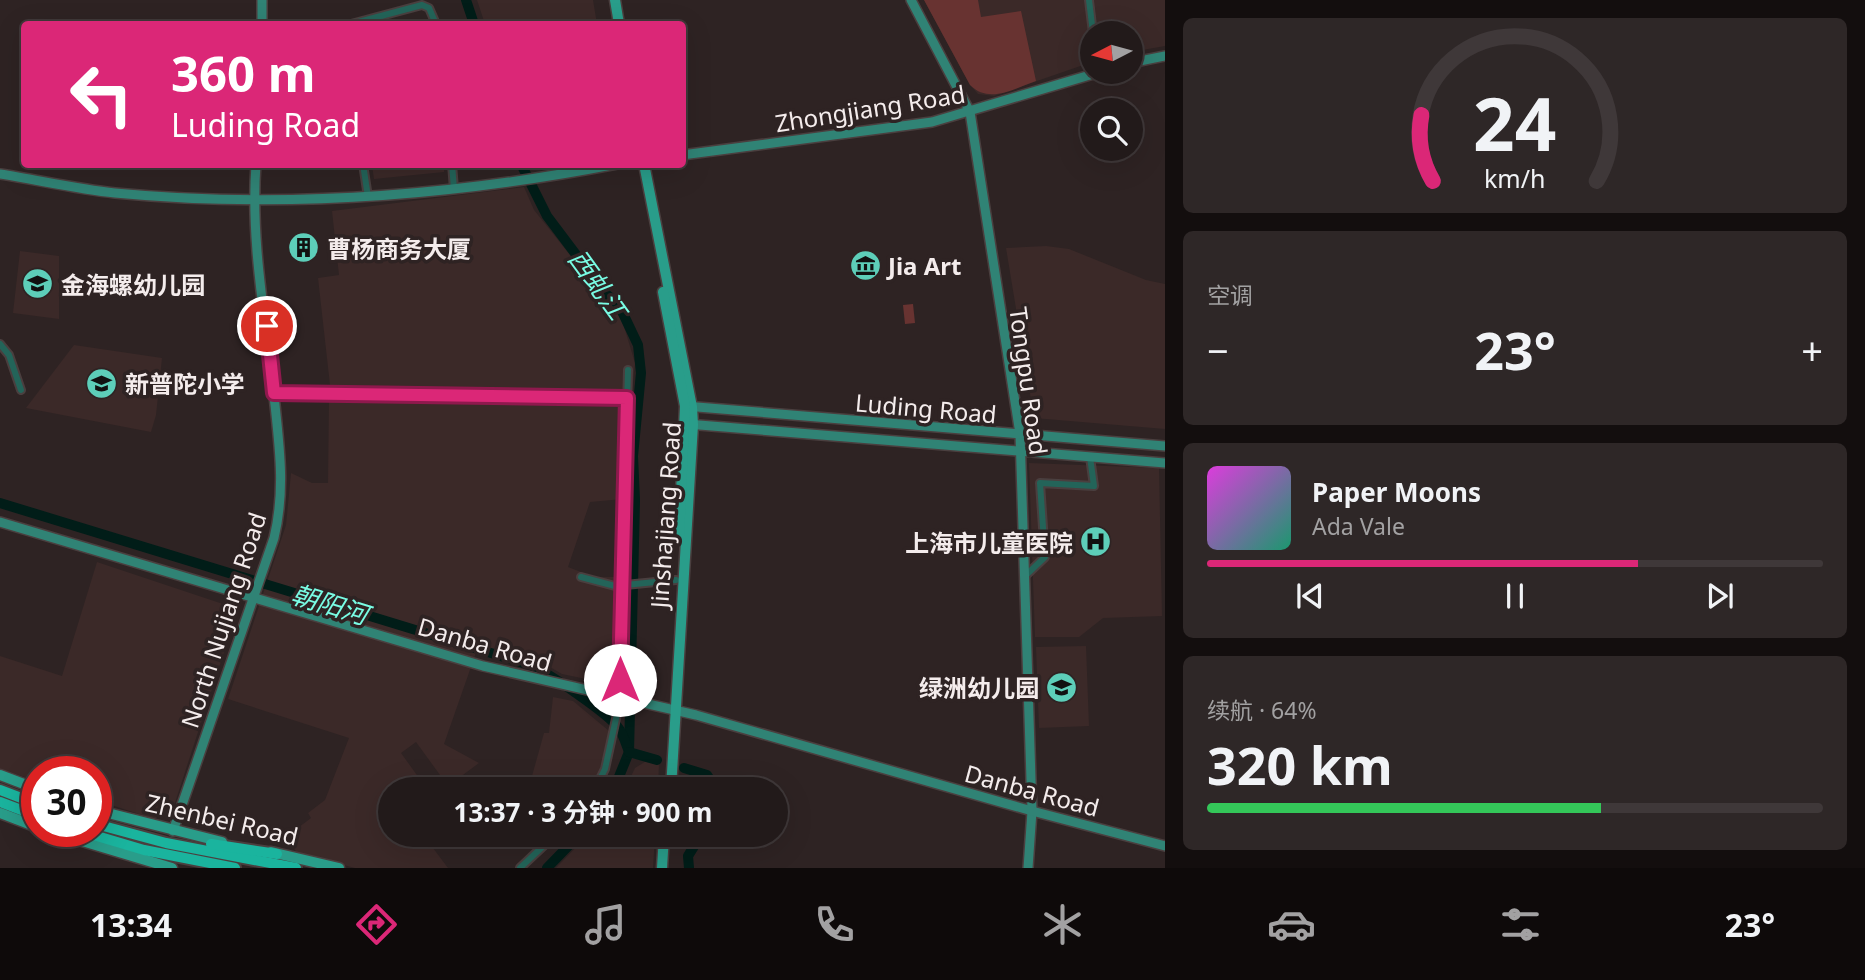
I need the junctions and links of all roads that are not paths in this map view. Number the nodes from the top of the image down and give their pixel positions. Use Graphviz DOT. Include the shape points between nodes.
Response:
graph roads {
  1 [pos="262,0"];
  2 [pos="609,0"];
  3 [pos="615,0"];
  4 [pos="911,0"];
  5 [pos="1089,0"];
  6 [pos="262,21"];
  7 [pos="362,21"];
  8 [pos="435,21"];
  9 [pos="613,21"];
  10 [pos="618,21"];
  11 [pos="1092,21"];
  12 [pos="1165,56"];
  13 [pos="1143,60"];
  14 [pos="1080,78"];
  15 [pos="970,112"];
  16 [pos="686,154"];
  17 [pos="256,168"];
  18 [pos="364,168"];
  19 [pos="452,168"];
  20 [pos="596,168"];
  21 [pos="639,168"];
  22 [pos="645,168"];
  23 [pos="0,174"];
  24 [pos="454,189"];
  25 [pos="368,197"];
  26 [pos="254,200"];
  27 [pos="0,344"];
  28 [pos="628,370"];
  29 [pos="21,390"];
  30 [pos="274,393"];
  31 [pos="627,398"];
  32 [pos="689,406"];
  33 [pos="689,424"];
  34 [pos="1020,434"];
  35 [pos="1165,446"];
  36 [pos="1021,452"];
  37 [pos="1090,457"];
  38 [pos="1165,463"];
  39 [pos="0,522"];
  40 [pos="1025,576"];
  41 [pos="581,577"];
  42 [pos="676,580"];
  43 [pos="623,586"];
  44 [pos="255,593"];
  45 [pos="620,680"];
  46 [pos="672,709"];
  47 [pos="617,714"];
  48 [pos="0,775"];
  49 [pos="601,777"];
  50 [pos="667,777"];
  51 [pos="671,777"];
  52 [pos="21,783"];
  53 [pos="0,790"];
  54 [pos="21,798"];
  55 [pos="0,802"];
  56 [pos="21,810"];
  57 [pos="1032,811"];
  58 [pos="0,813"];
  59 [pos="112,814"];
  60 [pos="21,821"];
  61 [pos="112,827"];
  62 [pos="112,828"];
  63 [pos="173,831"];
  64 [pos="112,841"];
  65 [pos="1165,846"];
  66 [pos="102,847"];
  67 [pos="542,847"];
  68 [pos="663,847"];
  69 [pos="669,847"];
  70 [pos="144,850"];
  71 [pos="277,854"];
  72 [pos="172,868"];
  73 [pos="204,868"];
  74 [pos="235,868"];
  75 [pos="296,868"];
  76 [pos="339,868"];
  77 [pos="520,868"];
  78 [pos="662,868"];
  79 [pos="668,868"];
  80 [pos="1028,868"];
  1 -- 6 [label="street"];
  2 -- 9 [label="main road"];
  3 -- 10 [label="main road"];
  4 -- 15 [label="street, Tongpu Road"];
  5 -- 11 [label="street"];
  7 -- 8 [label="street" via="414,6 429,8"];
  12 -- 13 [label="street"];
  14 -- 15 [label="street, Zhongjiang Road"];
  15 -- 16 [label="street, Zhongjiang Road" via="900,127"];
  15 -- 34 [label="street, Tongpu Road"];
  17 -- 26 [label="street, North Nujiang Road"];
  18 -- 25 [label="street"];
  19 -- 24 [label="street"];
  20 -- 24 [label="street"];
  21 -- 32 [label="main road, Jinshajiang Road"];
  22 -- 32 [label="main road, Jinshajiang Road"];
  23 -- 26 [label="street" via="114,192"];
  24 -- 25 [label="street"];
  25 -- 26 [label="street"];
  26 -- 30 [label="street, North Nujiang Road"];
  27 -- 29 [label="street" via="9,355"];
  28 -- 31 [label="street"];
  30 -- 31 [label="street"];
  30 -- 44 [label="street, North Nujiang Road" via="281,498 274,538"];
  31 -- 43 [label="street"];
  32 -- 33 [label="main road, Jinshajiang Road"];
  32 -- 34 [label="street, Luding Road"];
  33 -- 36 [label="street, Luding Road"];
  33 -- 42 [label="main road, Jinshajiang Road"];
  33 -- 46 [label="main road, Jinshajiang Road"];
  34 -- 35 [label="street, Luding Road"];
  34 -- 36 [label="street, Tongpu Road"];
  36 -- 37 [label="street, Luding Road"];
  36 -- 40 [label="street, Tongpu Road"];
  37 -- 38 [label="street, Luding Road"];
  37 -- 40 [label="street" via="1094,486 1040,483 1045,557"];
  39 -- 44 [label="street, Danba Road"];
  40 -- 57 [label="street, Tongpu Road"];
  41 -- 43 [label="street"];
  42 -- 43 [label="street"];
  42 -- 46 [label="main road, Jinshajiang Road"];
  43 -- 45 [label="street"];
  44 -- 46 [label="street, Danba Road" via="531,679"];
  44 -- 63 [label="street, North Nujiang Road"];
  46 -- 50 [label="main road, Jinshajiang Road"];
  46 -- 51 [label="main road, Jinshajiang Road"];
  46 -- 57 [label="street, Danba Road"];
  47 -- 49 [label="street"];
  48 -- 52 [label="main road"];
  53 -- 54 [label="highway"];
  55 -- 56 [label="highway"];
  57 -- 65 [label="street, Danba Road"];
  57 -- 80 [label="street, Tongpu Road"];
  58 -- 60 [label="main road"];
  59 -- 63 [label="main road, Zhenbei Road"];
  61 -- 71 [label="highway"];
  62 -- 75 [label="highway"];
  63 -- 71 [label="main road, Zhenbei Road"];
  64 -- 70 [label="highway"];
  66 -- 72 [label="main road"];
  67 -- 77 [label="street"];
  68 -- 78 [label="main road"];
  69 -- 79 [label="main road"];
  70 -- 73 [label="highway"];
  70 -- 74 [label="highway"];
  71 -- 76 [label="main road, Zhenbei Road"];
}
